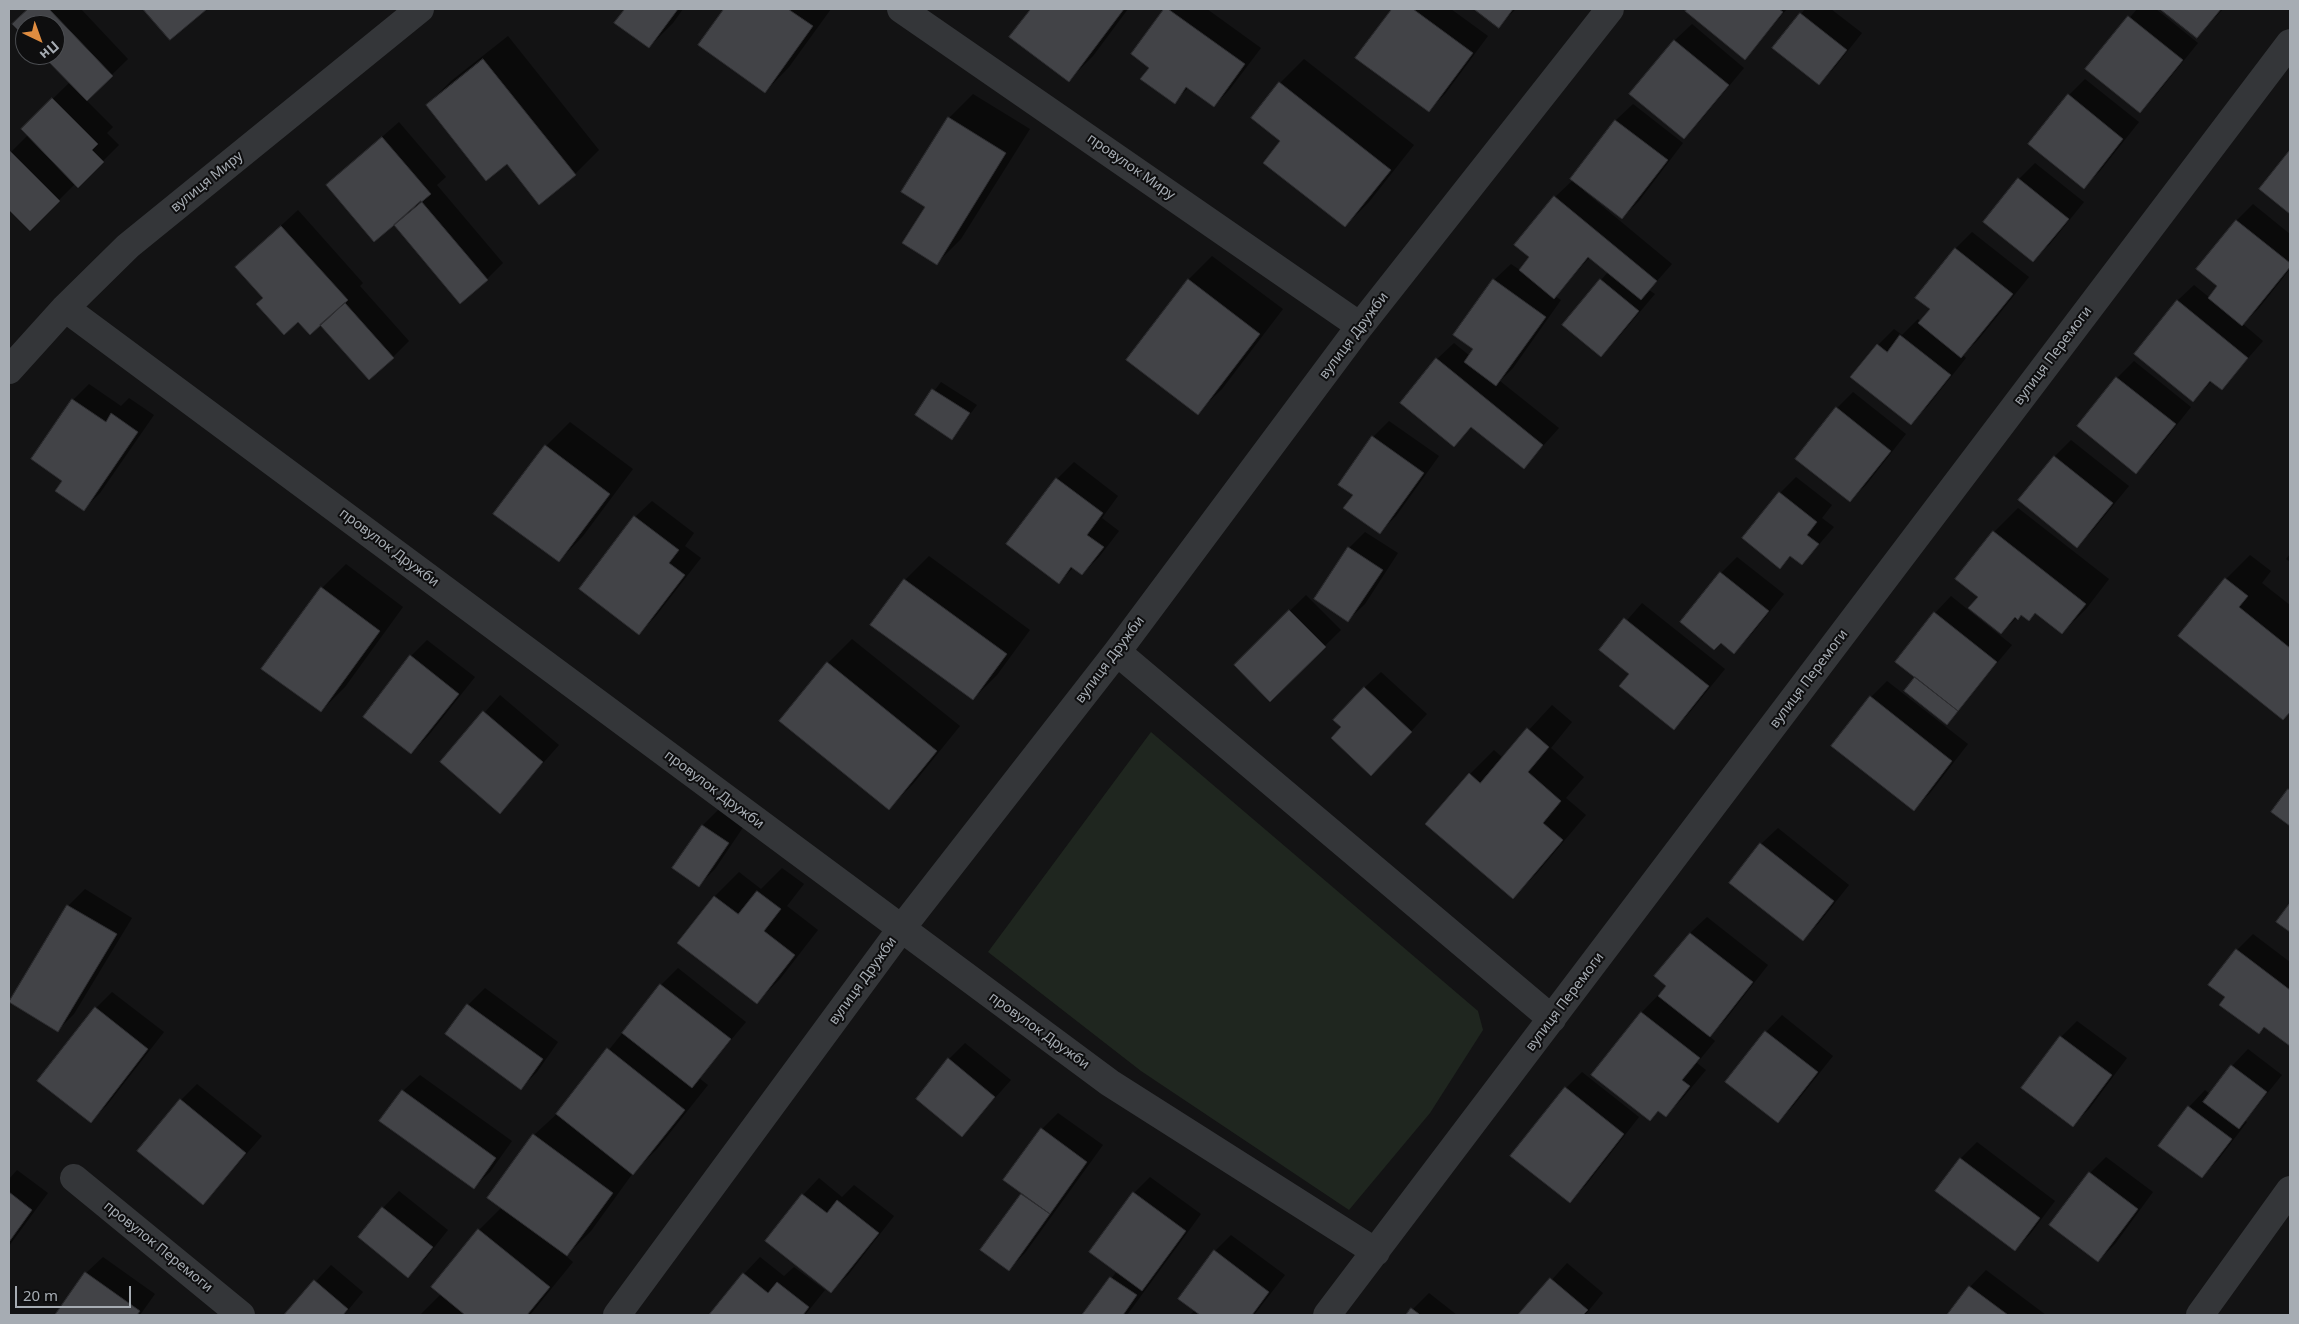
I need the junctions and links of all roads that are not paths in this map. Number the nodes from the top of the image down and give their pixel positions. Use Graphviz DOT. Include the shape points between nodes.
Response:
graph roads {
  1 [pos="420,9"];
  2 [pos="901,9"];
  3 [pos="1610,9"];
  4 [pos="2290,43"];
  5 [pos="66,308"];
  6 [pos="1360,326"];
  7 [pos="9,370"];
  8 [pos="1117,652"];
  9 [pos="901,929"];
  10 [pos="1552,1019"];
  11 [pos="74,1178"];
  12 [pos="2290,1190"];
  13 [pos="1376,1252"];
  14 [pos="241,1315"];
  15 [pos="617,1315"];
  16 [pos="1327,1315"];
  17 [pos="2200,1315"];
  1 -- 5 [label="street, вулиця Миру" via="128,246"];
  2 -- 6 [label="street, провулок Миру"];
  3 -- 6 [label="street, вулиця Дружби"];
  4 -- 10 [label="street, вулиця Перемоги"];
  5 -- 7 [label="street, вулиця Миру"];
  5 -- 9 [label="street, провулок Дружби"];
  6 -- 8 [label="street, вулиця Дружби"];
  8 -- 9 [label="street, вулиця Дружби"];
  8 -- 10 [label="street"];
  9 -- 13 [label="street, провулок Дружби" via="1110,1083"];
  9 -- 15 [label="street, вулиця Дружби"];
  10 -- 13 [label="street, вулиця Перемоги"];
  11 -- 14 [label="street, провулок Перемоги"];
  12 -- 17 [label="street"];
  13 -- 16 [label="street, вулиця Перемоги"];
}
